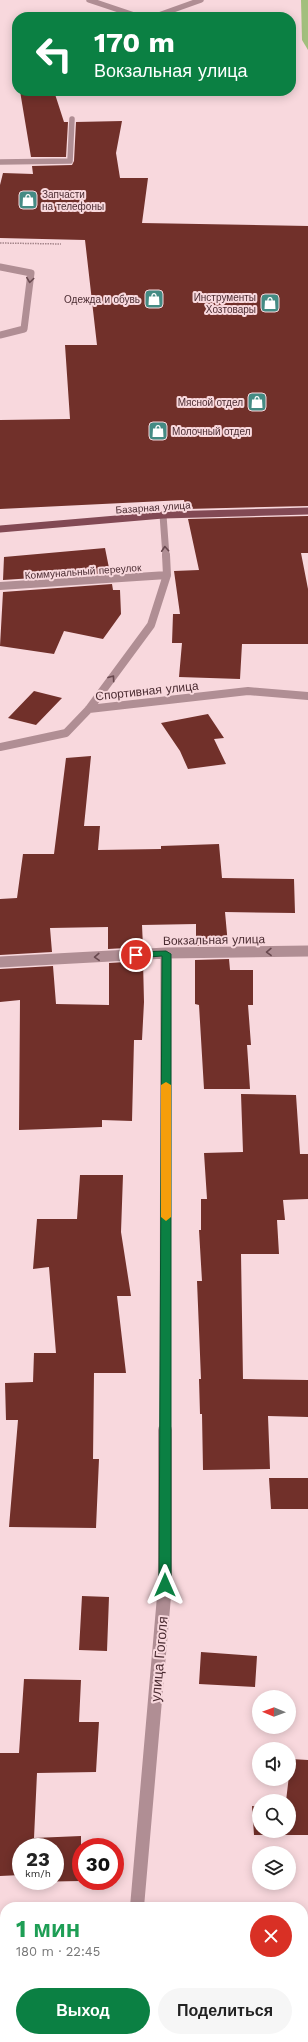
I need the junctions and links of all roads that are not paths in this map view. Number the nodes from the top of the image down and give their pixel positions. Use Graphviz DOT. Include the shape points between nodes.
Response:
graph roads {
  1 [pos="89,0"];
  2 [pos="200,0"];
  3 [pos="125,12"];
  4 [pos="167,12"];
  5 [pos="72,119"];
  6 [pos="0,162"];
  7 [pos="0,267"];
  8 [pos="0,335"];
  9 [pos="308,511"];
  10 [pos="163,515"];
  11 [pos="0,529"];
  12 [pos="167,575"];
  13 [pos="0,586"];
  14 [pos="308,696"];
  15 [pos="89,709"];
  16 [pos="0,747"];
  17 [pos="308,951"];
  18 [pos="166,954"];
  19 [pos="0,962"];
  20 [pos="137,1902"];
  1 -- 3 [label="street"];
  2 -- 4 [label="street"];
  5 -- 6 [label="street" via="70,161"];
  7 -- 8 [label="street, one-way" via="31,273 24,329"];
  9 -- 10 [label="main road, Базарная улица"];
  10 -- 11 [label="main road, Базарная улица"];
  12 -- 10 [label="street, one-way"];
  12 -- 13 [label="street, Коммунальный переулок"];
  15 -- 12 [label="street, one-way" via="151,625"];
  14 -- 15 [label="street, Спортивная улица" via="248,691"];
  15 -- 16 [label="street, Спортивная улица" via="66,733"];
  17 -- 18 [label="street, Вокзальная улица, one-way"];
  18 -- 19 [label="street, Вокзальная улица, one-way"];
  18 -- 20 [label="street, улица Гоголя" via="165,1585"];
}
